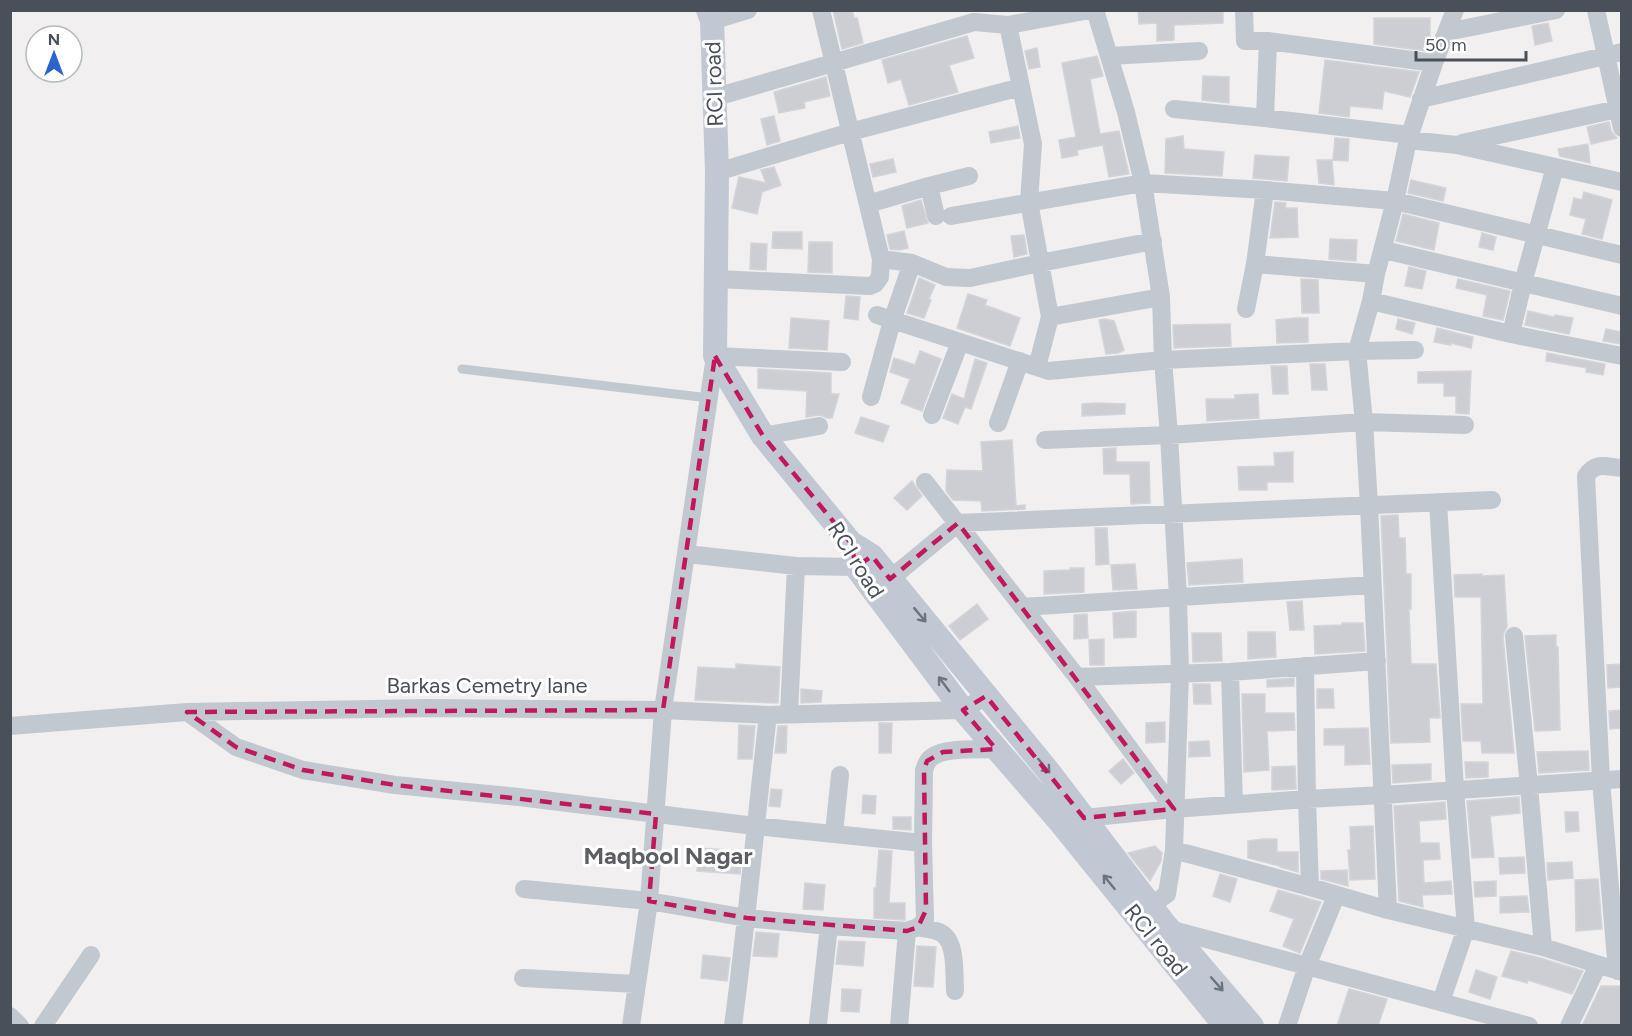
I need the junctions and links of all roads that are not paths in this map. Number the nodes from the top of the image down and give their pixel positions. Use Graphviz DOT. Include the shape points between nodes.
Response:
graph roads {
  1 [pos="748,10"];
  2 [pos="821,10"];
  3 [pos="1090,10"];
  4 [pos="1095,10"];
  5 [pos="1244,10"];
  6 [pos="1455,10"];
  7 [pos="1556,10"];
  8 [pos="1596,10"];
  9 [pos="710,16"];
  10 [pos="1008,25"];
  11 [pos="1447,32"];
  12 [pos="1268,41"];
  13 [pos="1199,51"];
  14 [pos="1613,54"];
  15 [pos="1109,56"];
  16 [pos="834,63"];
  17 [pos="1434,63"];
  18 [pos="1021,87"];
  19 [pos="716,96"];
  20 [pos="1421,99"];
  21 [pos="1619,108"];
  22 [pos="1174,109"];
  23 [pos="1265,118"];
  24 [pos="1622,128"];
  25 [pos="850,132"];
  26 [pos="1409,138"];
  27 [pos="1457,145"];
  28 [pos="1555,166"];
  29 [pos="717,172"];
  30 [pos="969,176"];
  31 [pos="1622,182"];
  32 [pos="1143,183"];
  33 [pos="929,186"];
  34 [pos="1265,190"];
  35 [pos="1395,201"];
  36 [pos="1029,202"];
  37 [pos="868,204"];
  38 [pos="1536,234"];
  39 [pos="1153,241"];
  40 [pos="1384,250"];
  41 [pos="1622,255"];
  42 [pos="880,259"];
  43 [pos="912,262"];
  44 [pos="1040,263"];
  45 [pos="1255,264"];
  46 [pos="1376,274"];
  47 [pos="717,279"];
  48 [pos="1523,283"];
  49 [pos="1161,297"];
  50 [pos="1371,301"];
  51 [pos="1622,306"];
  52 [pos="1246,309"];
  53 [pos="1050,317"];
  54 [pos="885,318"];
  55 [pos="1511,334"];
  56 [pos="960,342"];
  57 [pos="1415,350"];
  58 [pos="1357,351"];
  59 [pos="715,356"];
  60 [pos="1622,356"];
  61 [pos="1163,360"];
  62 [pos="842,362"];
  63 [pos="1028,364"];
  64 [pos="462,369"];
  65 [pos="871,397"];
  66 [pos="709,398"];
  67 [pos="933,415"];
  68 [pos="1364,422"];
  69 [pos="998,423"];
  70 [pos="1465,424"];
  71 [pos="819,426"];
  72 [pos="1169,435"];
  73 [pos="763,436"];
  74 [pos="1045,440"];
  75 [pos="1622,468"];
  76 [pos="925,482"];
  77 [pos="1492,500"];
  78 [pos="1438,502"];
  79 [pos="1369,505"];
  80 [pos="1173,514"];
  81 [pos="958,523"];
  82 [pos="687,554"];
  83 [pos="859,555"];
  84 [pos="796,566"];
  85 [pos="890,579"];
  86 [pos="1372,585"];
  87 [pos="1178,597"];
  88 [pos="1022,607"];
  89 [pos="1514,636"];
  90 [pos="1377,661"];
  91 [pos="1305,666"];
  92 [pos="1230,672"];
  93 [pos="1180,674"];
  94 [pos="1077,677"];
  95 [pos="986,696"];
  96 [pos="663,710"];
  97 [pos="963,710"];
  98 [pos="187,712"];
  99 [pos="789,713"];
  100 [pos="768,715"];
  101 [pos="10,726"];
  102 [pos="996,749"];
  103 [pos="840,775"];
  104 [pos="1622,779"];
  105 [pos="1601,780"];
  106 [pos="1529,786"];
  107 [pos="1455,789"];
  108 [pos="1383,795"];
  109 [pos="1307,799"];
  110 [pos="1234,804"];
  111 [pos="1174,809"];
  112 [pos="656,814"];
  113 [pos="1084,818"];
  114 [pos="755,826"];
  115 [pos="834,833"];
  116 [pos="922,843"];
  117 [pos="1174,850"];
  118 [pos="1310,887"];
  119 [pos="524,889"];
  120 [pos="1336,896"];
  121 [pos="650,901"];
  122 [pos="1388,910"];
  123 [pos="1144,911"];
  124 [pos="747,918"];
  125 [pos="829,926"];
  126 [pos="1466,928"];
  127 [pos="912,929"];
  128 [pos="1169,929"];
  129 [pos="1543,947"];
  130 [pos="91,956"];
  131 [pos="1598,965"];
  132 [pos="1307,966"];
  133 [pos="1619,971"];
  134 [pos="523,978"];
  135 [pos="636,984"];
  136 [pos="956,991"];
  137 [pos="1441,1002"];
  138 [pos="10,1016"];
  139 [pos="818,1024"];
  140 [pos="20,1026"];
  141 [pos="43,1026"];
  142 [pos="631,1026"];
  143 [pos="733,1026"];
  144 [pos="899,1026"];
  145 [pos="1226,1026"];
  146 [pos="1252,1026"];
  147 [pos="1287,1026"];
  148 [pos="1529,1026"];
  149 [pos="1569,1026"];
  1 -- 9 [label="street"];
  2 -- 16 [label="street"];
  3 -- 10 [label="street"];
  4 -- 15 [label="street"];
  5 -- 12 [label="street" via="1245,41"];
  6 -- 11 [label="street"];
  7 -- 11 [label="street"];
  8 -- 14 [label="street"];
  9 -- 19 [label="street, RCI road"];
  10 -- 16 [label="street" via="974,22"];
  10 -- 18 [label="street"];
  11 -- 17 [label="street"];
  12 -- 17 [label="street"];
  12 -- 23 [label="street"];
  13 -- 15 [label="street"];
  14 -- 20 [label="street"];
  14 -- 21 [label="street"];
  15 -- 32 [label="street"];
  16 -- 19 [label="street"];
  16 -- 25 [label="street"];
  17 -- 20 [label="street"];
  18 -- 25 [label="street"];
  18 -- 36 [label="street" via="1033,144"];
  19 -- 29 [label="street, RCI road"];
  20 -- 26 [label="street"];
  21 -- 24 [label="street"];
  21 -- 27 [label="street"];
  22 -- 23 [label="street"];
  23 -- 26 [label="street"];
  25 -- 29 [label="street"];
  25 -- 37 [label="street"];
  26 -- 27 [label="street"];
  26 -- 35 [label="street"];
  27 -- 28 [label="street"];
  28 -- 31 [label="street"];
  28 -- 38 [label="street"];
  29 -- 47 [label="street, RCI road"];
  30 -- 33 [label="street"];
  32 -- 34 [label="street"];
  32 -- 36 [label="street"];
  32 -- 39 [label="street"];
  33 -- 36 [label="street" via="943,216"];
  33 -- 37 [label="street"];
  34 -- 35 [label="street"];
  34 -- 45 [label="street"];
  35 -- 38 [label="street"];
  35 -- 40 [label="street"];
  36 -- 44 [label="street"];
  37 -- 42 [label="street"];
  38 -- 41 [label="street"];
  38 -- 48 [label="street"];
  39 -- 44 [label="street"];
  39 -- 49 [label="street"];
  40 -- 46 [label="street"];
  40 -- 48 [label="street"];
  42 -- 43 [label="street"];
  42 -- 47 [label="street" via="880,277 870,286"];
  43 -- 44 [label="street" via="957,279"];
  43 -- 54 [label="street"];
  44 -- 53 [label="street"];
  45 -- 46 [label="street"];
  45 -- 52 [label="street"];
  46 -- 50 [label="street"];
  47 -- 59 [label="street, RCI road"];
  48 -- 51 [label="street"];
  48 -- 55 [label="street"];
  49 -- 53 [label="street"];
  49 -- 61 [label="street"];
  50 -- 55 [label="street"];
  50 -- 58 [label="street"];
  53 -- 63 [label="street"];
  54 -- 56 [label="street"];
  54 -- 65 [label="street"];
  55 -- 60 [label="street"];
  56 -- 63 [label="street"];
  56 -- 67 [label="street"];
  57 -- 58 [label="street"];
  58 -- 61 [label="street"];
  58 -- 68 [label="street"];
  59 -- 62 [label="street"];
  59 -- 66 [label="street"];
  59 -- 73 [label="street, RCI road"];
  61 -- 63 [label="street" via="1049,371"];
  61 -- 72 [label="street"];
  63 -- 69 [label="street"];
  64 -- 66 [label="lane"];
  66 -- 82 [label="street"];
  68 -- 70 [label="street"];
  68 -- 72 [label="street"];
  68 -- 79 [label="street"];
  71 -- 73 [label="street"];
  72 -- 74 [label="street"];
  72 -- 80 [label="street"];
  73 -- 83 [label="street, RCI road"];
  75 -- 105 [label="street" via="1599,466 1586,476"];
  76 -- 81 [label="street"];
  77 -- 78 [label="street"];
  78 -- 79 [label="street"];
  78 -- 107 [label="street"];
  79 -- 80 [label="street"];
  79 -- 86 [label="street"];
  80 -- 81 [label="street"];
  80 -- 87 [label="street"];
  81 -- 85 [label="street"];
  81 -- 88 [label="street"];
  82 -- 84 [label="street"];
  82 -- 96 [label="street"];
  83 -- 84 [label="street"];
  83 -- 85 [label="street"];
  97 -- 83 [label="street, RCI road, one-way"];
  84 -- 99 [label="street"];
  85 -- 95 [label="street, one-way"];
  86 -- 87 [label="street"];
  86 -- 90 [label="street"];
  87 -- 88 [label="street"];
  87 -- 93 [label="street"];
  88 -- 94 [label="street"];
  89 -- 106 [label="street"];
  90 -- 91 [label="street"];
  90 -- 108 [label="street"];
  91 -- 92 [label="street"];
  91 -- 109 [label="street"];
  92 -- 93 [label="street"];
  92 -- 110 [label="street"];
  93 -- 94 [label="street"];
  93 -- 111 [label="street"];
  94 -- 111 [label="street"];
  95 -- 97 [label="street"];
  95 -- 113 [label="street, one-way"];
  96 -- 98 [label="street, Barkas Cemetry lane"];
  96 -- 100 [label="street, Barkas Cemetry lane"];
  96 -- 112 [label="street"];
  97 -- 99 [label="street, Barkas Cemetry lane"];
  97 -- 102 [label="street, RCI road"];
  98 -- 101 [label="street, Barkas Cemetry lane"];
  98 -- 112 [label="street" via="236,747 303,770 395,785"];
  99 -- 100 [label="street, Barkas Cemetry lane"];
  100 -- 114 [label="street"];
  102 -- 116 [label="street" via="943,752 927,761"];
  123 -- 102 [label="street, RCI road, one-way"];
  103 -- 115 [label="street"];
  104 -- 105 [label="street"];
  105 -- 106 [label="street"];
  105 -- 133 [label="street"];
  106 -- 107 [label="street"];
  106 -- 129 [label="street"];
  107 -- 108 [label="street"];
  107 -- 126 [label="street"];
  108 -- 109 [label="street"];
  108 -- 122 [label="street"];
  109 -- 110 [label="street"];
  109 -- 118 [label="street"];
  110 -- 111 [label="street"];
  111 -- 113 [label="street"];
  111 -- 117 [label="street"];
  112 -- 114 [label="street"];
  112 -- 121 [label="street"];
  113 -- 123 [label="street"];
  114 -- 115 [label="street"];
  114 -- 124 [label="street"];
  115 -- 116 [label="street"];
  116 -- 127 [label="street" via="925,920"];
  117 -- 118 [label="street"];
  117 -- 123 [label="street" via="1167,894"];
  118 -- 120 [label="street"];
  119 -- 121 [label="street"];
  120 -- 122 [label="street"];
  120 -- 132 [label="street"];
  121 -- 124 [label="street"];
  121 -- 135 [label="street"];
  122 -- 126 [label="street"];
  123 -- 128 [label="street"];
  123 -- 145 [label="street, RCI road"];
  124 -- 125 [label="street"];
  124 -- 143 [label="street"];
  125 -- 127 [label="street"];
  125 -- 139 [label="street"];
  126 -- 129 [label="street"];
  126 -- 137 [label="street"];
  127 -- 136 [label="street" via="941,933 948,939"];
  127 -- 144 [label="street"];
  128 -- 132 [label="street"];
  128 -- 146 [label="street, one-way"];
  129 -- 131 [label="street"];
  130 -- 141 [label="street"];
  131 -- 133 [label="street"];
  131 -- 149 [label="street"];
  132 -- 137 [label="street"];
  132 -- 147 [label="street"];
  134 -- 135 [label="street"];
  135 -- 142 [label="street"];
  137 -- 148 [label="street"];
  138 -- 140 [label="street"];
}
